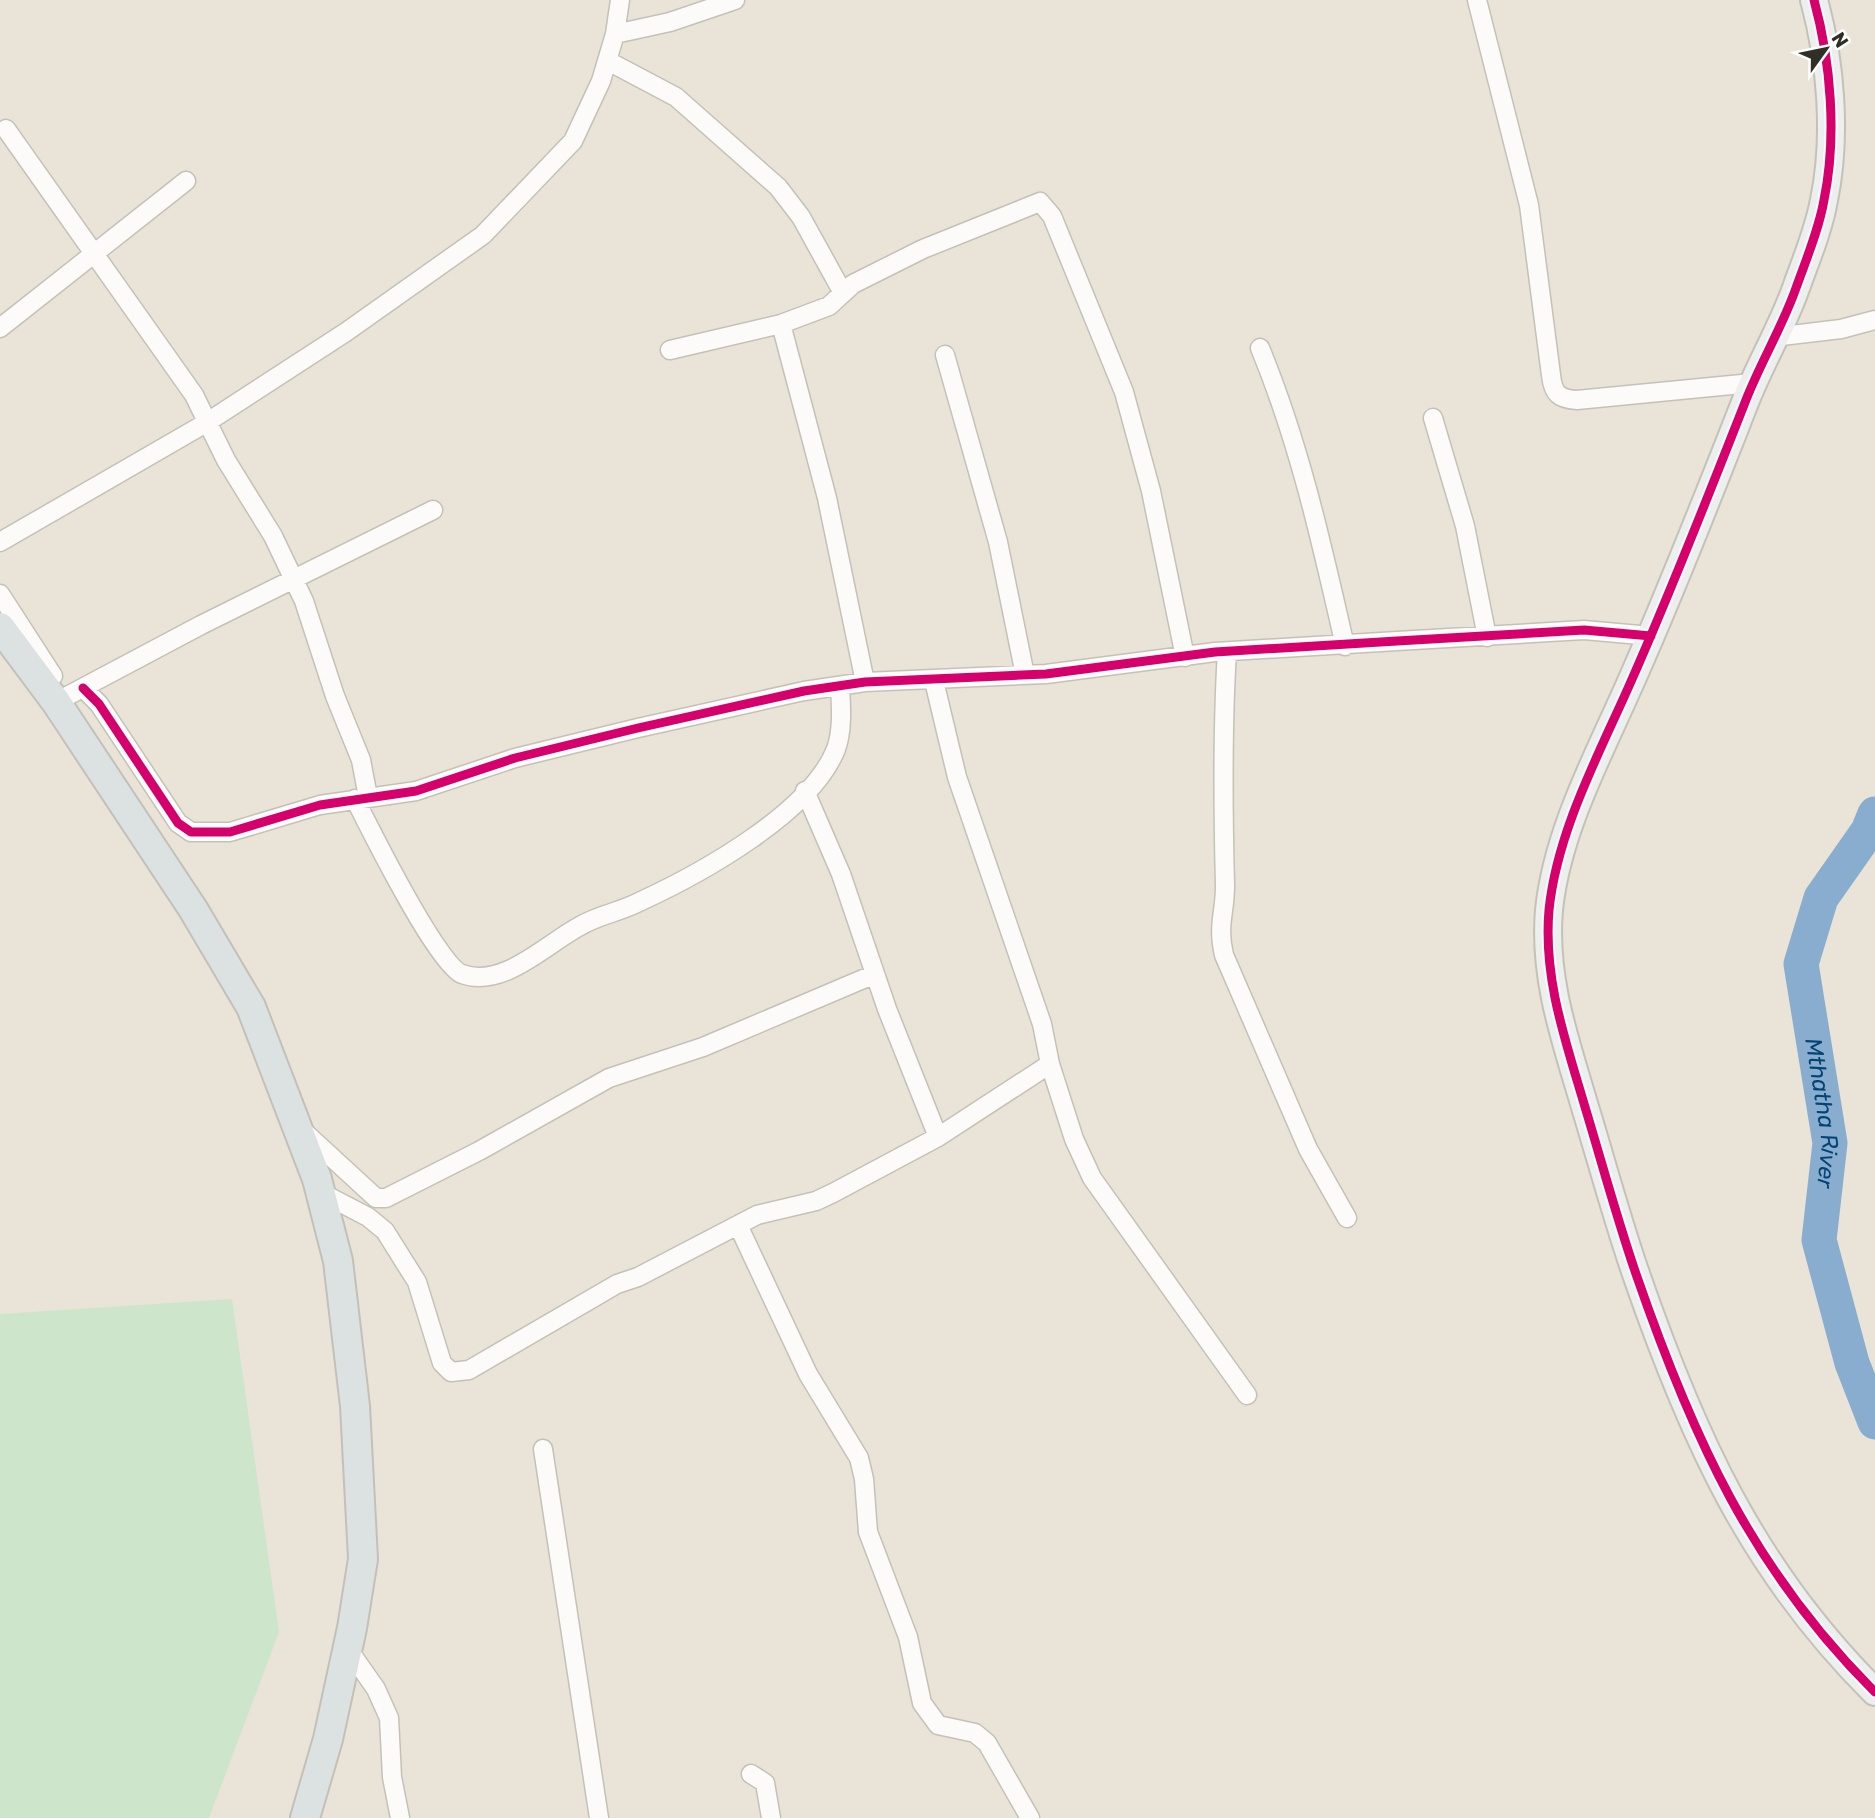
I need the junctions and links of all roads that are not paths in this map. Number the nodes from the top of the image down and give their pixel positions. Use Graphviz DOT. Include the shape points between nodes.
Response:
graph roads {
  1 [pos="620,0"];
  2 [pos="735,0"];
  3 [pos="1477,0"];
  4 [pos="1814,0"];
  5 [pos="615,34"];
  6 [pos="607,61"];
  7 [pos="6,129"];
  8 [pos="186,181"];
  9 [pos="92,253"];
  10 [pos="843,293"];
  11 [pos="1875,320"];
  12 [pos="781,324"];
  13 [pos="0,328"];
  14 [pos="1774,337"];
  15 [pos="1260,348"];
  16 [pos="670,351"];
  17 [pos="945,355"];
  18 [pos="1752,383"];
  19 [pos="1433,418"];
  20 [pos="208,422"];
  21 [pos="433,510"];
  22 [pos="0,542"];
  23 [pos="295,581"];
  24 [pos="0,594"];
  25 [pos="0,627"];
  26 [pos="1651,636"];
  27 [pos="1487,637"];
  28 [pos="1345,646"];
  29 [pos="1227,652"];
  30 [pos="1185,657"];
  31 [pos="1025,675"];
  32 [pos="934,681"];
  33 [pos="865,682"];
  34 [pos="841,685"];
  35 [pos="69,695"];
  36 [pos="805,791"];
  37 [pos="362,798"];
  38 [pos="875,974"];
  39 [pos="1050,1064"];
  40 [pos="298,1127"];
  41 [pos="938,1136"];
  42 [pos="320,1192"];
  43 [pos="1347,1218"];
  44 [pos="738,1224"];
  45 [pos="1247,1395"];
  46 [pos="543,1449"];
  47 [pos="348,1649"];
  48 [pos="1875,1692"];
  49 [pos="751,1774"];
  50 [pos="304,1818"];
  51 [pos="400,1818"];
  52 [pos="599,1818"];
  53 [pos="771,1818"];
  54 [pos="1030,1818"];
  1 -- 5 [label="street"];
  2 -- 5 [label="street"];
  3 -- 18 [label="street" via="1527,195 1556,393 1577,400"];
  4 -- 14 [label="street" via="1826,65 1830,138 1824,201 1795,292"];
  5 -- 6 [label="street"];
  6 -- 10 [label="street" via="676,97 778,187 802,217"];
  6 -- 20 [label="street" via="573,141 483,235"];
  7 -- 9 [label="street"];
  8 -- 9 [label="street"];
  9 -- 13 [label="street"];
  9 -- 20 [label="street" via="188,386"];
  10 -- 12 [label="street" via="829,306"];
  10 -- 30 [label="street" via="943,240 972,232 1033,203 1047,207 1124,392 1151,491"];
  11 -- 14 [label="street"];
  12 -- 16 [label="street"];
  12 -- 33 [label="street" via="827,498"];
  14 -- 18 [label="street"];
  15 -- 28 [label="street" via="1287,412 1303,468"];
  17 -- 31 [label="street" via="998,542"];
  18 -- 26 [label="street"];
  19 -- 27 [label="street" via="1462,513"];
  20 -- 22 [label="street"];
  20 -- 23 [label="street"];
  21 -- 23 [label="street"];
  23 -- 35 [label="street"];
  23 -- 37 [label="street" via="361,760"];
  24 -- 35 [label="street"];
  25 -- 35 [label="main road"];
  26 -- 27 [label="street" via="1608,630"];
  26 -- 48 [label="street" via="1587,782 1556,874 1548,947 1556,1009 1623,1235 1694,1428 1751,1539 1835,1652"];
  27 -- 28 [label="street"];
  28 -- 29 [label="street"];
  29 -- 30 [label="street"];
  29 -- 43 [label="street" via="1225,891 1220,936 1224,955 1308,1149"];
  30 -- 31 [label="street"];
  31 -- 32 [label="street"];
  32 -- 33 [label="street"];
  32 -- 39 [label="street" via="957,777 1042,1024"];
  33 -- 34 [label="street"];
  34 -- 36 [label="street" via="837,746"];
  34 -- 37 [label="street" via="515,758 416,791"];
  35 -- 37 [label="street" via="99,704 169,813 191,832 230,832 320,805"];
  35 -- 40 [label="main road" via="251,1007"];
  36 -- 37 [label="street" via="770,826 680,881 579,926 504,972 481,978 450,968 388,864"];
  36 -- 38 [label="street" via="838,866"];
  38 -- 40 [label="street" via="703,1048 610,1077 386,1198 376,1198"];
  38 -- 41 [label="street"];
  39 -- 41 [label="street"];
  39 -- 45 [label="street" via="1092,1178"];
  40 -- 42 [label="main road"];
  41 -- 44 [label="street" via="816,1201 771,1210"];
  42 -- 44 [label="street" via="385,1231 417,1282 437,1350 451,1372 469,1370 617,1284"];
  42 -- 47 [label="main road" via="338,1261 349,1333 362,1499 363,1559"];
  44 -- 54 [label="street" via="808,1374 859,1458 868,1532 908,1637 922,1703 938,1725 975,1733 987,1743"];
  46 -- 52 [label="street"];
  47 -- 50 [label="main road"];
  47 -- 51 [label="street" via="376,1689 389,1718"];
  49 -- 53 [label="street" via="765,1783"];
}
